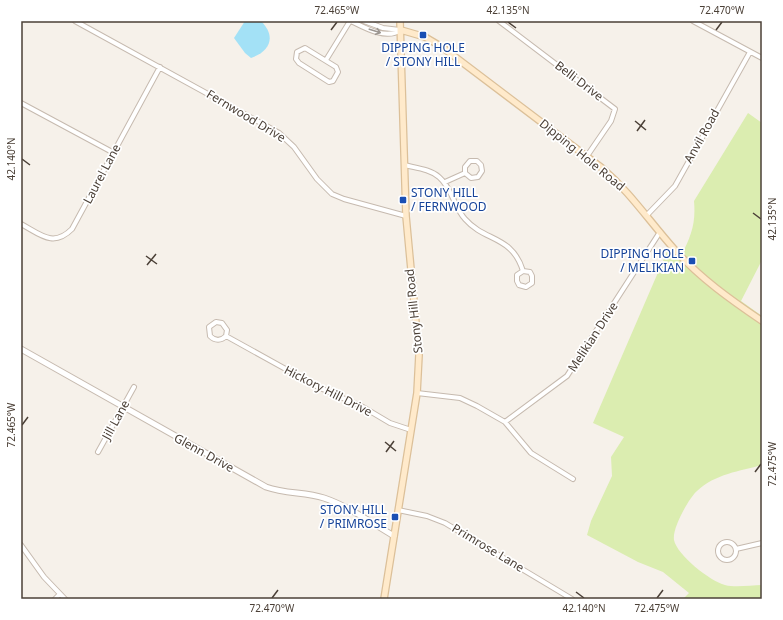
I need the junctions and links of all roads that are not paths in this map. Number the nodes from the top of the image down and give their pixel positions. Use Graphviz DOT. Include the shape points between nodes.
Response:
graph roads {
  1 [pos="75,21"];
  2 [pos="350,21"];
  3 [pos="364,21"];
  4 [pos="400,21"];
  5 [pos="499,21"];
  6 [pos="694,21"];
  7 [pos="401,30"];
  8 [pos="750,52"];
  9 [pos="762,58"];
  10 [pos="326,60"];
  11 [pos="160,67"];
  12 [pos="21,103"];
  13 [pos="114,153"];
  14 [pos="587,156"];
  15 [pos="404,165"];
  16 [pos="465,173"];
  17 [pos="445,182"];
  18 [pos="647,215"];
  19 [pos="406,216"];
  20 [pos="21,224"];
  21 [pos="660,232"];
  22 [pos="523,271"];
  23 [pos="762,321"];
  24 [pos="226,336"];
  25 [pos="21,349"];
  26 [pos="134,387"];
  27 [pos="417,393"];
  28 [pos="123,407"];
  29 [pos="505,422"];
  30 [pos="411,430"];
  31 [pos="98,452"];
  32 [pos="574,479"];
  33 [pos="398,510"];
  34 [pos="394,536"];
  35 [pos="762,543"];
  36 [pos="21,545"];
  37 [pos="736,549"];
  38 [pos="60,594"];
  39 [pos="55,599"];
  40 [pos="65,599"];
  41 [pos="384,599"];
  42 [pos="572,599"];
  1 -- 11 [label="street, Fernwood Drive"];
  2 -- 7 [label="street, one-way" via="385,34"];
  2 -- 10 [label="street"];
  3 -- 7 [label="street" via="383,28"];
  4 -- 7 [label="main road, Stony Hill Road"];
  5 -- 14 [label="street, Belli Drive" via="615,109 612,121"];
  6 -- 8 [label="street"];
  7 -- 14 [label="main road, Dipping Hole Road" via="425,37 442,47"];
  7 -- 15 [label="main road, Stony Hill Road"];
  8 -- 9 [label="street"];
  8 -- 18 [label="street, Anvil Road" via="676,186"];
  10 -- 10 [label="street" via="305,48 297,52 296,59 299,63 329,82 333,81 338,72"];
  11 -- 13 [label="street, Laurel Lane"];
  11 -- 19 [label="street, Fernwood Drive" via="279,134 294,147 317,179 332,194 344,200"];
  12 -- 13 [label="street"];
  13 -- 20 [label="street, Laurel Lane" via="76,223 62,238 52,240"];
  14 -- 18 [label="main road, Dipping Hole Road" via="626,189"];
  15 -- 17 [label="street" via="430,171"];
  15 -- 19 [label="main road, Stony Hill Road"];
  16 -- 16 [label="street" via="471,178 478,177 482,171 481,165 476,161 470,161 465,167"];
  16 -- 17 [label="street"];
  17 -- 22 [label="street" via="466,220 509,246 518,257"];
  18 -- 21 [label="main road, Dipping Hole Road"];
  19 -- 27 [label="main road, Stony Hill Road" via="419,355"];
  21 -- 23 [label="main road, Dipping Hole Road" via="709,283"];
  21 -- 29 [label="street, Melikian Drive" via="567,376"];
  22 -- 22 [label="street" via="530,272 532,276 532,283 526,287 517,282 517,275"];
  24 -- 24 [label="street, Hickory Hill Drive" via="221,340 215,340 210,336 209,327 213,322 222,323 226,327"];
  24 -- 30 [label="street, Hickory Hill Drive" via="325,391 363,407 390,424"];
  25 -- 28 [label="street, Glenn Drive"];
  26 -- 28 [label="street, Jill Lane"];
  27 -- 29 [label="street" via="469,401"];
  27 -- 30 [label="main road, Stony Hill Road"];
  28 -- 31 [label="street, Jill Lane"];
  28 -- 34 [label="street, Glenn Drive" via="266,487 279,492 323,498 350,510"];
  29 -- 32 [label="street" via="531,453"];
  30 -- 33 [label="main road, Stony Hill Road"];
  33 -- 34 [label="main road, Stony Hill Road"];
  33 -- 42 [label="street, Primrose Lane" via="445,523"];
  34 -- 41 [label="main road, Stony Hill Road"];
  35 -- 37 [label="street"];
  36 -- 38 [label="street" via="35,566"];
  37 -- 37 [label="street" via="735,556 729,560 719,554 720,547 725,543 732,544"];
  38 -- 39 [label="street"];
  38 -- 40 [label="street"];
}
